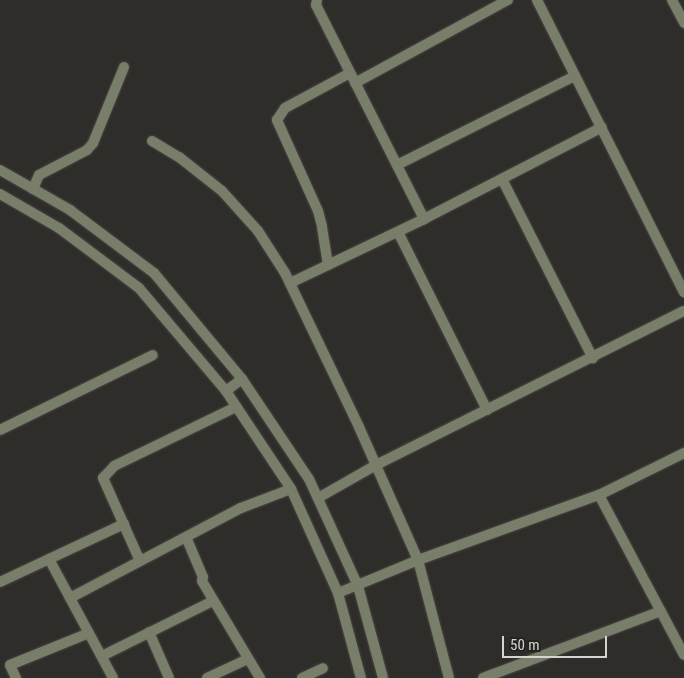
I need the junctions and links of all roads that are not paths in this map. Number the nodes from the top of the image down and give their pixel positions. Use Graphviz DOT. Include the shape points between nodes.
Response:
graph roads {
  1 [pos="317,0"];
  2 [pos="508,0"];
  3 [pos="537,0"];
  4 [pos="672,0"];
  5 [pos="684,23"];
  6 [pos="124,67"];
  7 [pos="350,73"];
  8 [pos="575,76"];
  9 [pos="355,83"];
  10 [pos="602,127"];
  11 [pos="152,141"];
  12 [pos="397,165"];
  13 [pos="0,170"];
  14 [pos="502,179"];
  15 [pos="33,189"];
  16 [pos="0,194"];
  17 [pos="424,219"];
  18 [pos="398,232"];
  19 [pos="328,265"];
  20 [pos="290,283"];
  21 [pos="684,292"];
  22 [pos="684,311"];
  23 [pos="153,354"];
  24 [pos="593,358"];
  25 [pos="242,379"];
  26 [pos="226,391"];
  27 [pos="236,407"];
  28 [pos="487,410"];
  29 [pos="0,430"];
  30 [pos="684,453"];
  31 [pos="376,465"];
  32 [pos="291,489"];
  33 [pos="599,495"];
  34 [pos="318,498"];
  35 [pos="124,524"];
  36 [pos="186,537"];
  37 [pos="49,560"];
  38 [pos="418,560"];
  39 [pos="140,561"];
  40 [pos="0,582"];
  41 [pos="358,586"];
  42 [pos="338,593"];
  43 [pos="70,598"];
  44 [pos="213,601"];
  45 [pos="661,611"];
  46 [pos="149,632"];
  47 [pos="89,633"];
  48 [pos="684,654"];
  49 [pos="102,656"];
  50 [pos="248,659"];
  51 [pos="323,668"];
  52 [pos="16,678"];
  53 [pos="113,678"];
  54 [pos="169,678"];
  55 [pos="206,678"];
  56 [pos="260,678"];
  57 [pos="302,678"];
  58 [pos="361,678"];
  59 [pos="383,678"];
  60 [pos="448,678"];
  61 [pos="483,678"];
  1 -- 7 [label="street" via="316,5"];
  2 -- 9 [label="street"];
  3 -- 8 [label="street"];
  4 -- 5 [label="street"];
  6 -- 15 [label="street" via="93,143 87,150 39,175"];
  7 -- 9 [label="street"];
  7 -- 19 [label="street" via="285,108 277,120 318,211"];
  8 -- 10 [label="street"];
  8 -- 12 [label="street"];
  9 -- 12 [label="street"];
  10 -- 14 [label="street"];
  10 -- 21 [label="street"];
  11 -- 20 [label="street" via="185,161 222,191 272,249"];
  12 -- 17 [label="street"];
  13 -- 15 [label="street"];
  14 -- 17 [label="street"];
  14 -- 24 [label="street"];
  15 -- 25 [label="street" via="70,210 154,273"];
  16 -- 26 [label="street" via="59,228 139,288"];
  17 -- 18 [label="street"];
  18 -- 19 [label="street"];
  18 -- 28 [label="street"];
  19 -- 20 [label="street"];
  20 -- 31 [label="street"];
  22 -- 24 [label="street"];
  23 -- 29 [label="street"];
  24 -- 28 [label="street"];
  25 -- 26 [label="street"];
  25 -- 34 [label="street" via="309,479"];
  26 -- 27 [label="street"];
  27 -- 32 [label="street"];
  27 -- 35 [label="street" via="114,466 103,478"];
  28 -- 31 [label="street"];
  30 -- 33 [label="street"];
  31 -- 34 [label="street"];
  31 -- 38 [label="street"];
  32 -- 36 [label="street" via="241,508"];
  32 -- 42 [label="street"];
  33 -- 38 [label="street"];
  33 -- 45 [label="street"];
  34 -- 41 [label="street"];
  35 -- 37 [label="street"];
  35 -- 39 [label="street"];
  36 -- 39 [label="street"];
  36 -- 44 [label="street"];
  37 -- 40 [label="street"];
  37 -- 43 [label="street"];
  38 -- 41 [label="street"];
  38 -- 60 [label="street"];
  39 -- 43 [label="street"];
  41 -- 42 [label="street"];
  41 -- 59 [label="street"];
  42 -- 58 [label="street"];
  43 -- 47 [label="street"];
  44 -- 46 [label="street"];
  44 -- 50 [label="street"];
  45 -- 48 [label="street"];
  45 -- 61 [label="street"];
  46 -- 49 [label="street"];
  46 -- 54 [label="street"];
  47 -- 49 [label="street"];
  47 -- 52 [label="street" via="10,665"];
  49 -- 53 [label="street"];
  50 -- 55 [label="street"];
  50 -- 56 [label="street"];
  51 -- 57 [label="street"];
}
